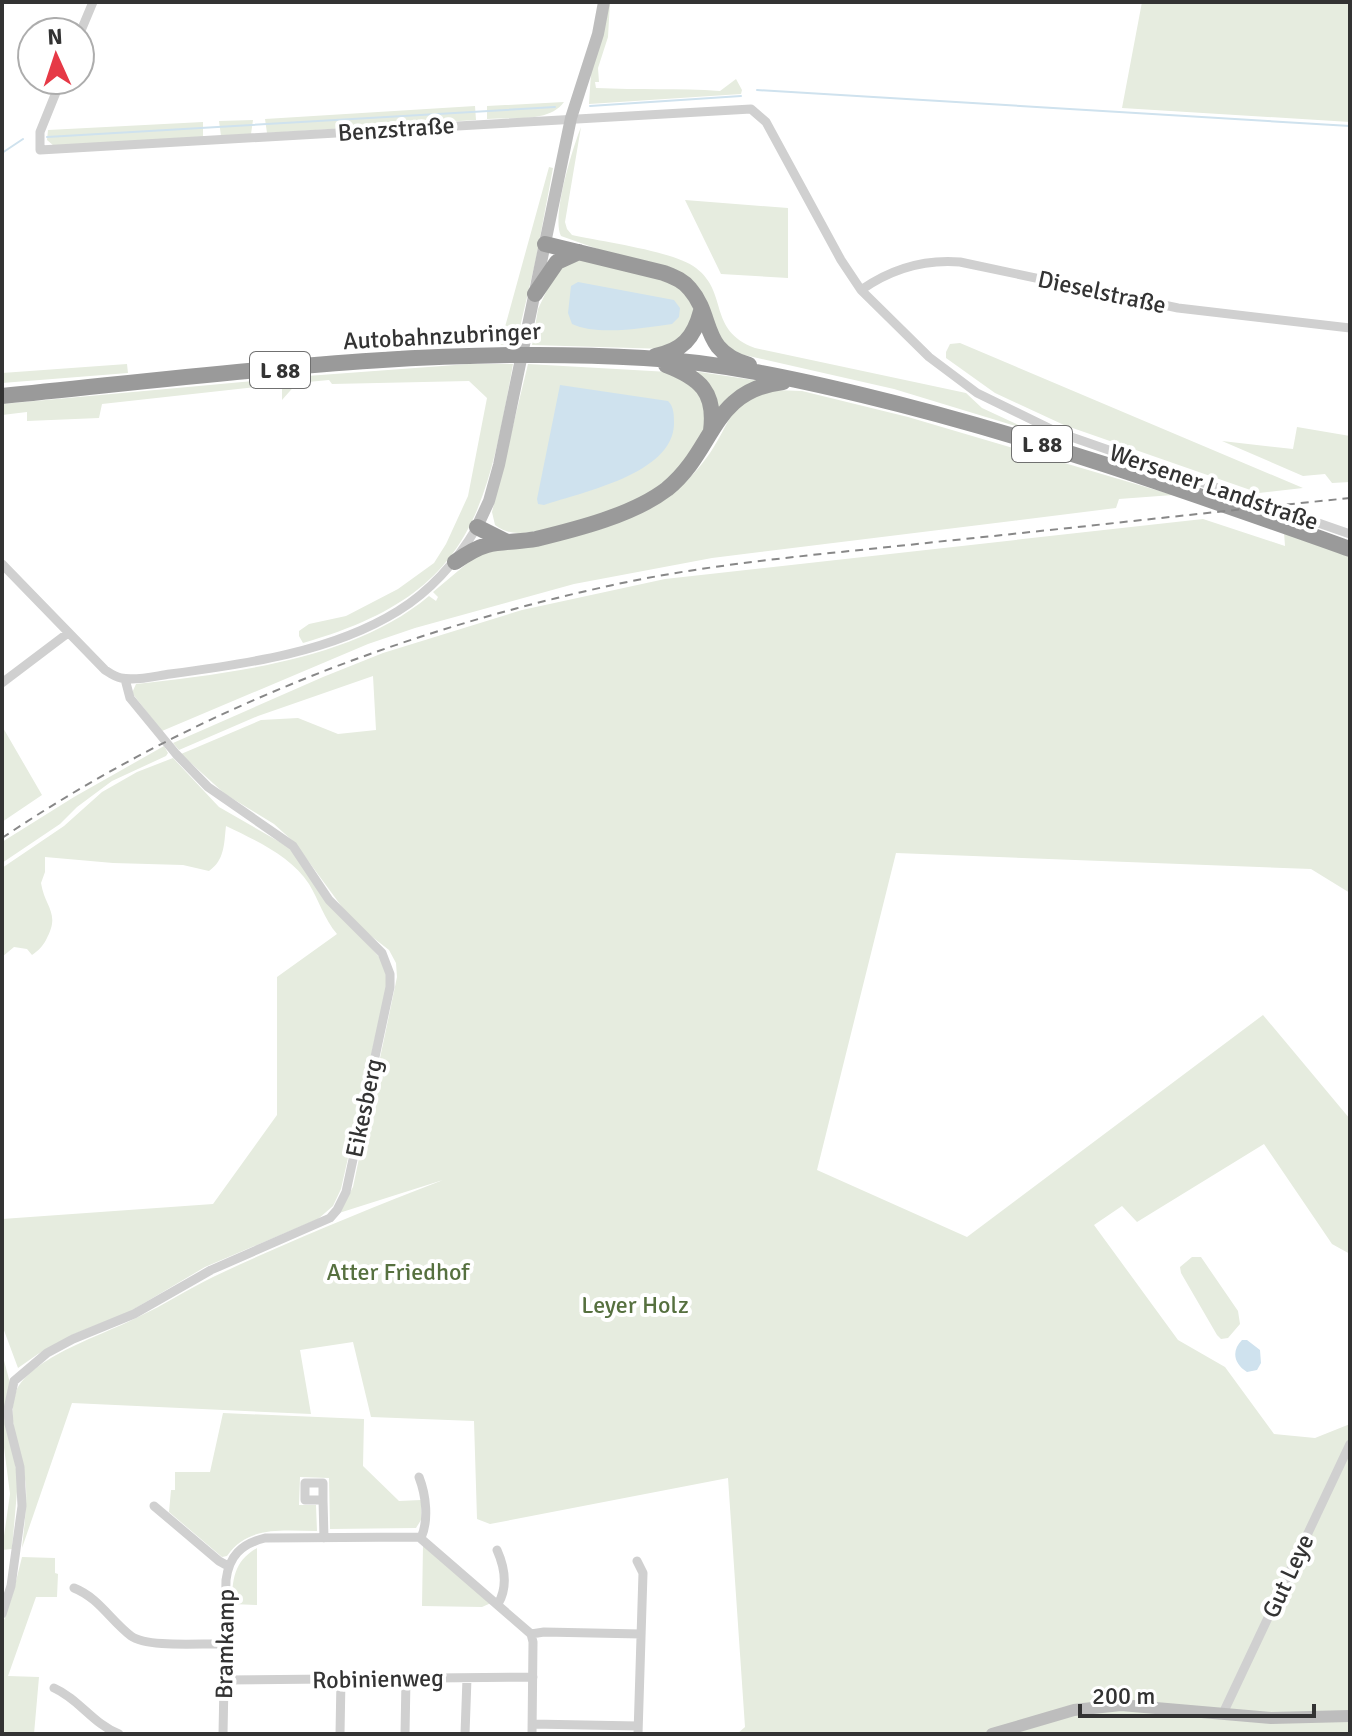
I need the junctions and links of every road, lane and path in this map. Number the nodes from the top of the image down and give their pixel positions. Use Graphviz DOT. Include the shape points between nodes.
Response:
graph roads {
  1 [pos="604,2"];
  2 [pos="55,96"];
  3 [pos="751,109"];
  4 [pos="571,118"];
  5 [pos="545,244"];
  6 [pos="579,252"];
  7 [pos="861,290"];
  8 [pos="535,294"];
  9 [pos="701,311"];
  10 [pos="1350,328"];
  11 [pos="646,358"];
  12 [pos="796,380"];
  13 [pos="2,396"];
  14 [pos="710,434"];
  15 [pos="477,527"];
  16 [pos="1350,534"];
  17 [pos="508,542"];
  18 [pos="1350,549"];
  19 [pos="455,562"];
  20 [pos="2,564"];
  21 [pos="68,633"];
  22 [pos="125,679"];
  23 [pos="2,683"];
  24 [pos="1350,1444"];
  25 [pos="419,1477"];
  26 [pos="323,1500"];
  27 [pos="154,1506"];
  28 [pos="324,1538"];
  29 [pos="421,1538"];
  30 [pos="497,1550"];
  31 [pos="637,1561"];
  32 [pos="228,1566"];
  33 [pos="7,1585"];
  34 [pos="74,1588"];
  35 [pos="498,1604"];
  36 [pos="2,1614"];
  37 [pos="531,1634"];
  38 [pos="641,1634"];
  39 [pos="224,1644"];
  40 [pos="533,1677"];
  41 [pos="467,1678"];
  42 [pos="341,1679"];
  43 [pos="406,1679"];
  44 [pos="224,1680"];
  45 [pos="54,1688"];
  46 [pos="1225,1709"];
  47 [pos="1350,1716"];
  48 [pos="532,1729"];
  49 [pos="638,1730"];
  50 [pos="119,1734"];
  51 [pos="223,1734"];
  52 [pos="340,1734"];
  53 [pos="405,1734"];
  54 [pos="465,1734"];
  55 [pos="992,1734"];
  1 -- 4 [label="street"];
  2 -- 4 [label="street, Benzstraße" via="40,132 40,150"];
  3 -- 4 [label="street, Benzstraße"];
  3 -- 7 [label="street, Wersener Landstraße" via="766,122"];
  4 -- 5 [label="street"];
  5 -- 6 [label="highway"];
  5 -- 8 [label="street"];
  6 -- 8 [label="highway" via="557,262"];
  6 -- 9 [label="highway" via="680,279"];
  7 -- 10 [label="street, Dieselstraße" via="907,266 938,260 1178,308"];
  7 -- 16 [label="street, Wersener Landstraße" via="929,357 977,393 1057,432"];
  8 -- 15 [label="street" via="494,484"];
  9 -- 11 [label="highway" via="682,347"];
  9 -- 12 [label="highway" via="726,355"];
  11 -- 12 [label="highway, L 88"];
  11 -- 13 [label="highway, Autobahnzubringer / L 88" via="488,355 392,360"];
  11 -- 14 [label="highway" via="696,380 710,402"];
  12 -- 14 [label="highway" via="744,393"];
  12 -- 18 [label="highway, L 88" via="990,429"];
  14 -- 17 [label="highway" via="683,473 645,503 534,539"];
  15 -- 17 [label="highway"];
  15 -- 19 [label="street"];
  17 -- 19 [label="highway" via="487,545"];
  19 -- 22 [label="street" via="418,598 349,634 254,660"];
  20 -- 21 [label="street, Eikesberg"];
  21 -- 22 [label="street, Eikesberg" via="105,670"];
  21 -- 23 [label="street"];
  22 -- 33 [label="street, Eikesberg" via="130,698 208,787 293,846 329,900 382,953 390,987 346,1192 330,1218 73,1339 14,1381 9,1424 23,1486"];
  24 -- 46 [label="street, Gut Leye"];
  25 -- 29 [label="street" via="425,1490"];
  26 -- 26 [label="street" via="305,1500 305,1483 323,1483"];
  26 -- 28 [label="street"];
  27 -- 32 [label="street"];
  28 -- 29 [label="street, Bramkamp"];
  28 -- 32 [label="street, Bramkamp" via="254,1541 237,1551"];
  29 -- 35 [label="street"];
  30 -- 35 [label="street" via="504,1566"];
  31 -- 38 [label="street" via="643,1573"];
  32 -- 39 [label="street, Bramkamp"];
  33 -- 36 [label="street, Eikesberg"];
  34 -- 39 [label="street" via="90,1595 142,1642"];
  35 -- 37 [label="street"];
  37 -- 38 [label="street"];
  37 -- 40 [label="street"];
  38 -- 49 [label="street"];
  39 -- 44 [label="street, Bramkamp"];
  40 -- 41 [label="street, Robinienweg"];
  40 -- 48 [label="street"];
  41 -- 43 [label="street, Robinienweg"];
  41 -- 54 [label="street"];
  42 -- 43 [label="street, Robinienweg"];
  42 -- 44 [label="street, Robinienweg"];
  42 -- 52 [label="street"];
  43 -- 53 [label="street"];
  44 -- 51 [label="street, Bramkamp"];
  45 -- 50 [label="street"];
  47 -- 55 [label="street" via="1271,1718 1121,1705 1074,1710"];
  48 -- 49 [label="street"];
}
